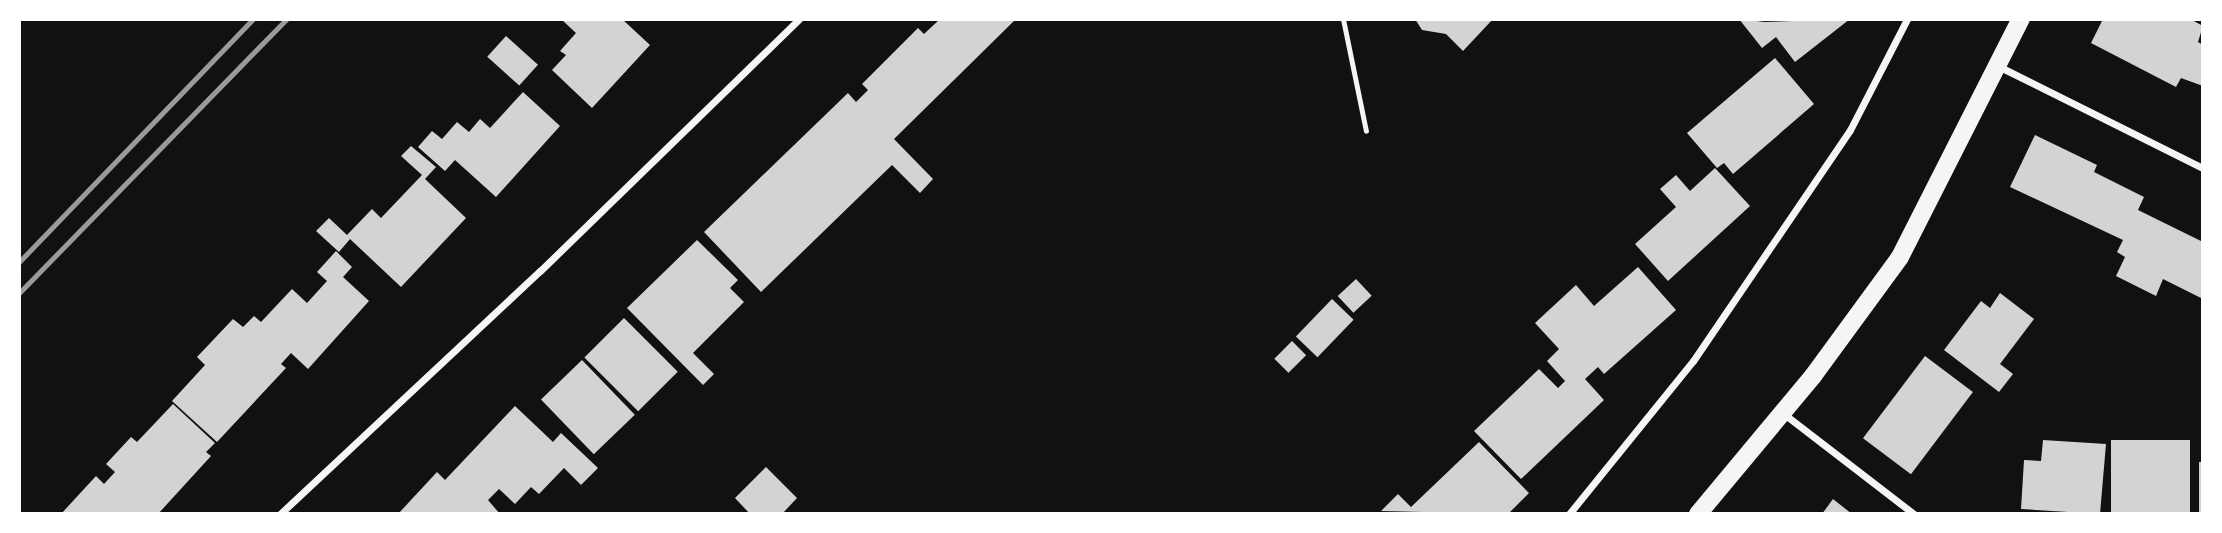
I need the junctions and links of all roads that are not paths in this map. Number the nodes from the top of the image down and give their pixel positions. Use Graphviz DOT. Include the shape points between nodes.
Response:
graph roads {
  1 [pos="799,19"];
  2 [pos="1343,19"];
  3 [pos="1907,19"];
  4 [pos="2021,19"];
  5 [pos="1998,66"];
  6 [pos="1366,131"];
  7 [pos="2203,169"];
  8 [pos="1780,411"];
  9 [pos="280,514"];
  10 [pos="1569,514"];
  11 [pos="1698,514"];
  12 [pos="1914,514"];
  1 -- 9 [label="street" via="540,271"];
  2 -- 6 [label="lane"];
  3 -- 10 [label="street" via="1850,130 1693,361"];
  4 -- 5 [label="main road"];
  5 -- 7 [label="street"];
  5 -- 8 [label="main road" via="1900,257 1813,376"];
  8 -- 11 [label="main road"];
  8 -- 12 [label="street"];
}
